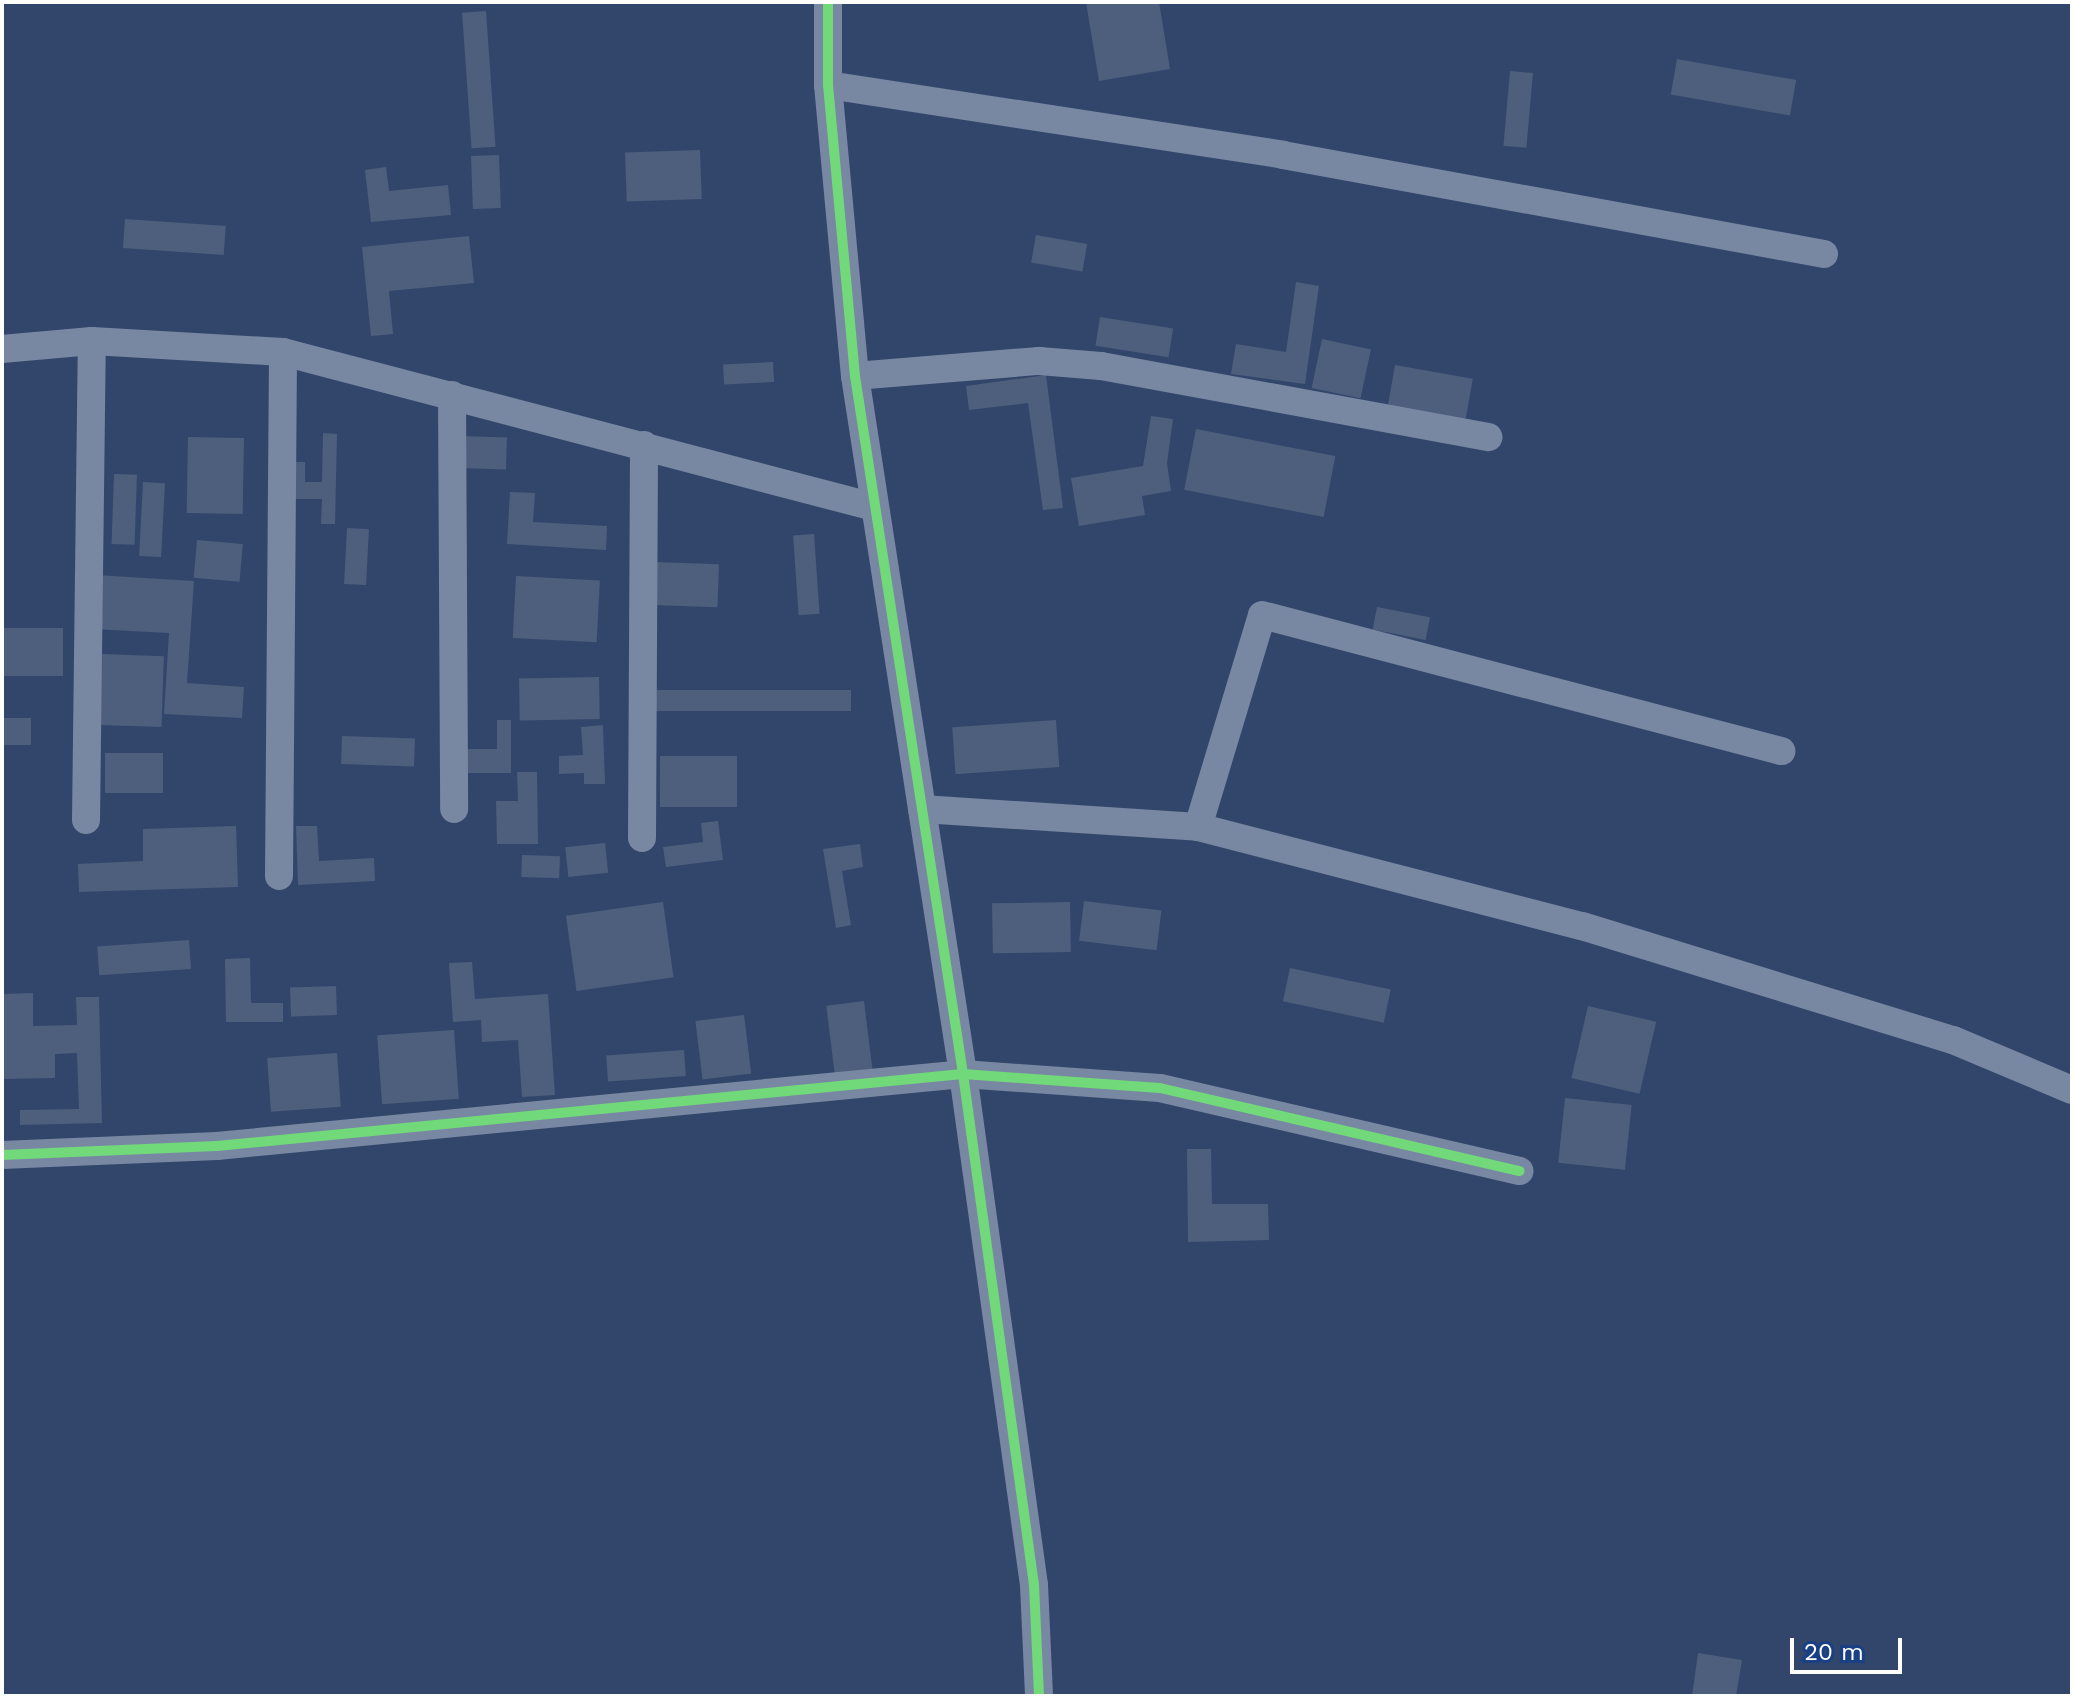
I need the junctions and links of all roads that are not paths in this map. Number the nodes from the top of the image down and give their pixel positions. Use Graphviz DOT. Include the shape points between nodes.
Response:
graph roads {
  1 [pos="828,2"];
  2 [pos="828,85"];
  3 [pos="1824,254"];
  4 [pos="92,341"];
  5 [pos="2,349"];
  6 [pos="283,352"];
  7 [pos="855,376"];
  8 [pos="452,395"];
  9 [pos="1489,437"];
  10 [pos="644,445"];
  11 [pos="874,507"];
  12 [pos="1781,751"];
  13 [pos="454,809"];
  14 [pos="922,809"];
  15 [pos="86,820"];
  16 [pos="1198,827"];
  17 [pos="642,838"];
  18 [pos="279,876"];
  19 [pos="963,1074"];
  20 [pos="2072,1090"];
  21 [pos="2,1155"];
  22 [pos="1520,1171"];
  23 [pos="1039,1696"];
  1 -- 2 [label="street"];
  2 -- 3 [label="street" via="1283,155"];
  2 -- 7 [label="street"];
  4 -- 5 [label="street"];
  4 -- 6 [label="street"];
  4 -- 15 [label="street"];
  6 -- 8 [label="street"];
  6 -- 18 [label="street"];
  7 -- 9 [label="street" via="1039,361 1101,366"];
  7 -- 11 [label="street"];
  8 -- 10 [label="street"];
  8 -- 13 [label="street"];
  10 -- 11 [label="street"];
  10 -- 17 [label="street"];
  11 -- 14 [label="street"];
  12 -- 16 [label="street" via="1262,615"];
  14 -- 16 [label="street"];
  14 -- 19 [label="street"];
  16 -- 20 [label="street" via="1582,926 1953,1040"];
  19 -- 21 [label="street" via="217,1146"];
  19 -- 22 [label="street" via="1160,1088"];
  19 -- 23 [label="street" via="1034,1585"];
}
